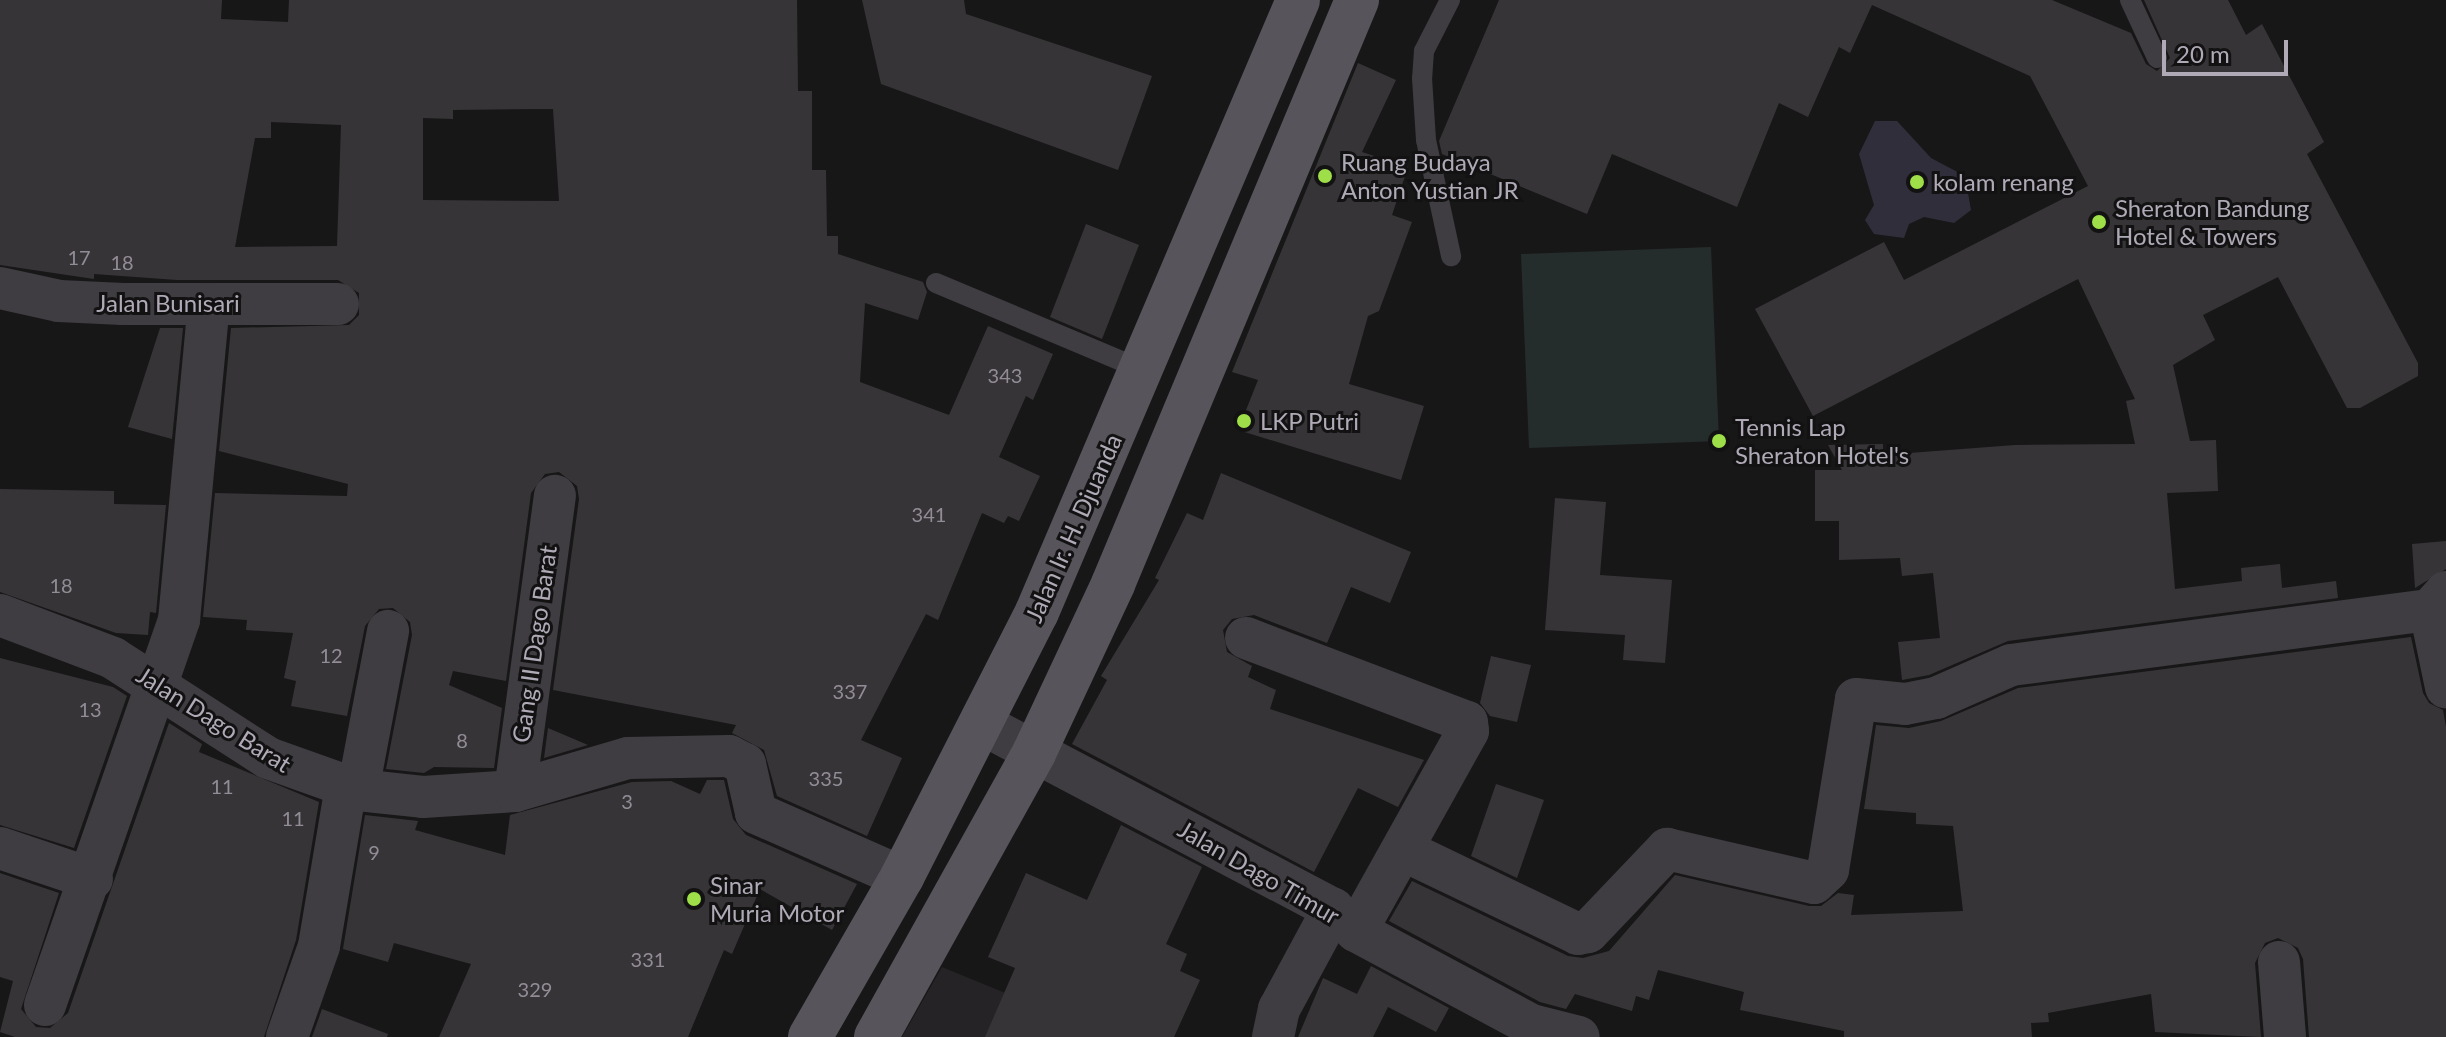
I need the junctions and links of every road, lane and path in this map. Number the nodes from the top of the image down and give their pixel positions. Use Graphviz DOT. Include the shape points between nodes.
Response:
graph roads {
  1 [pos="1298,0"];
  2 [pos="1357,0"];
  3 [pos="1450,0"];
  4 [pos="2130,0"];
  5 [pos="2157,58"];
  6 [pos="1451,256"];
  7 [pos="936,283"];
  8 [pos="0,288"];
  9 [pos="209,304"];
  10 [pos="338,304"];
  11 [pos="1143,370"];
  12 [pos="555,496"];
  13 [pos="2438,601"];
  14 [pos="0,615"];
  15 [pos="388,631"];
  16 [pos="1246,638"];
  17 [pos="155,681"];
  18 [pos="2446,687"];
  19 [pos="982,724"];
  20 [pos="1034,753"];
  21 [pos="352,788"];
  22 [pos="515,791"];
  23 [pos="0,848"];
  24 [pos="1403,850"];
  25 [pos="902,877"];
  26 [pos="92,879"];
  27 [pos="1345,920"];
  28 [pos="2279,962"];
  29 [pos="45,1005"];
  30 [pos="287,1037"];
  31 [pos="810,1037"];
  32 [pos="876,1037"];
  33 [pos="1273,1037"];
  34 [pos="1579,1037"];
  35 [pos="2285,1037"];
  1 -- 11 [label="main road, Jalan Ir. H. Djuanda"];
  2 -- 20 [label="main road" via="1113,584"];
  3 -- 6 [label="lane" via="1424,51 1422,78 1426,140"];
  4 -- 5 [label="lane"];
  7 -- 11 [label="lane"];
  8 -- 9 [label="street, Jalan Bunisari" via="59,301"];
  9 -- 10 [label="street, Jalan Bunisari"];
  9 -- 17 [label="street" via="179,620"];
  11 -- 19 [label="main road, Jalan Ir. H. Djuanda"];
  12 -- 22 [label="street, Gang II Dago Barat"];
  13 -- 18 [label="street"];
  13 -- 24 [label="street" via="2011,665 1936,698 1905,704 1856,699 1840,771 1828,870 1814,883 1667,849 1588,932 1578,934"];
  14 -- 17 [label="street, Jalan Dago Barat" via="48,629"];
  15 -- 21 [label="street"];
  16 -- 24 [label="street" via="1467,722 1468,731"];
  17 -- 21 [label="street, Jalan Dago Barat" via="268,758"];
  17 -- 26 [label="street"];
  19 -- 20 [label="street, Jalan Dago Timur"];
  19 -- 25 [label="main road, Jalan Ir. H. Djuanda"];
  20 -- 27 [label="street, Jalan Dago Timur"];
  20 -- 32 [label="main road"];
  21 -- 22 [label="street, Jalan Dago Barat" via="423,797"];
  21 -- 30 [label="street" via="319,946"];
  22 -- 25 [label="street, Jalan Dago Barat" via="628,758 729,756 745,764 756,813"];
  23 -- 26 [label="street"];
  24 -- 27 [label="street"];
  25 -- 31 [label="main road, Jalan Ir. H. Djuanda"];
  26 -- 29 [label="street"];
  27 -- 33 [label="street" via="1279,1009"];
  27 -- 34 [label="street, Jalan Dago Timur" via="1531,1025"];
  28 -- 35 [label="street"];
}
